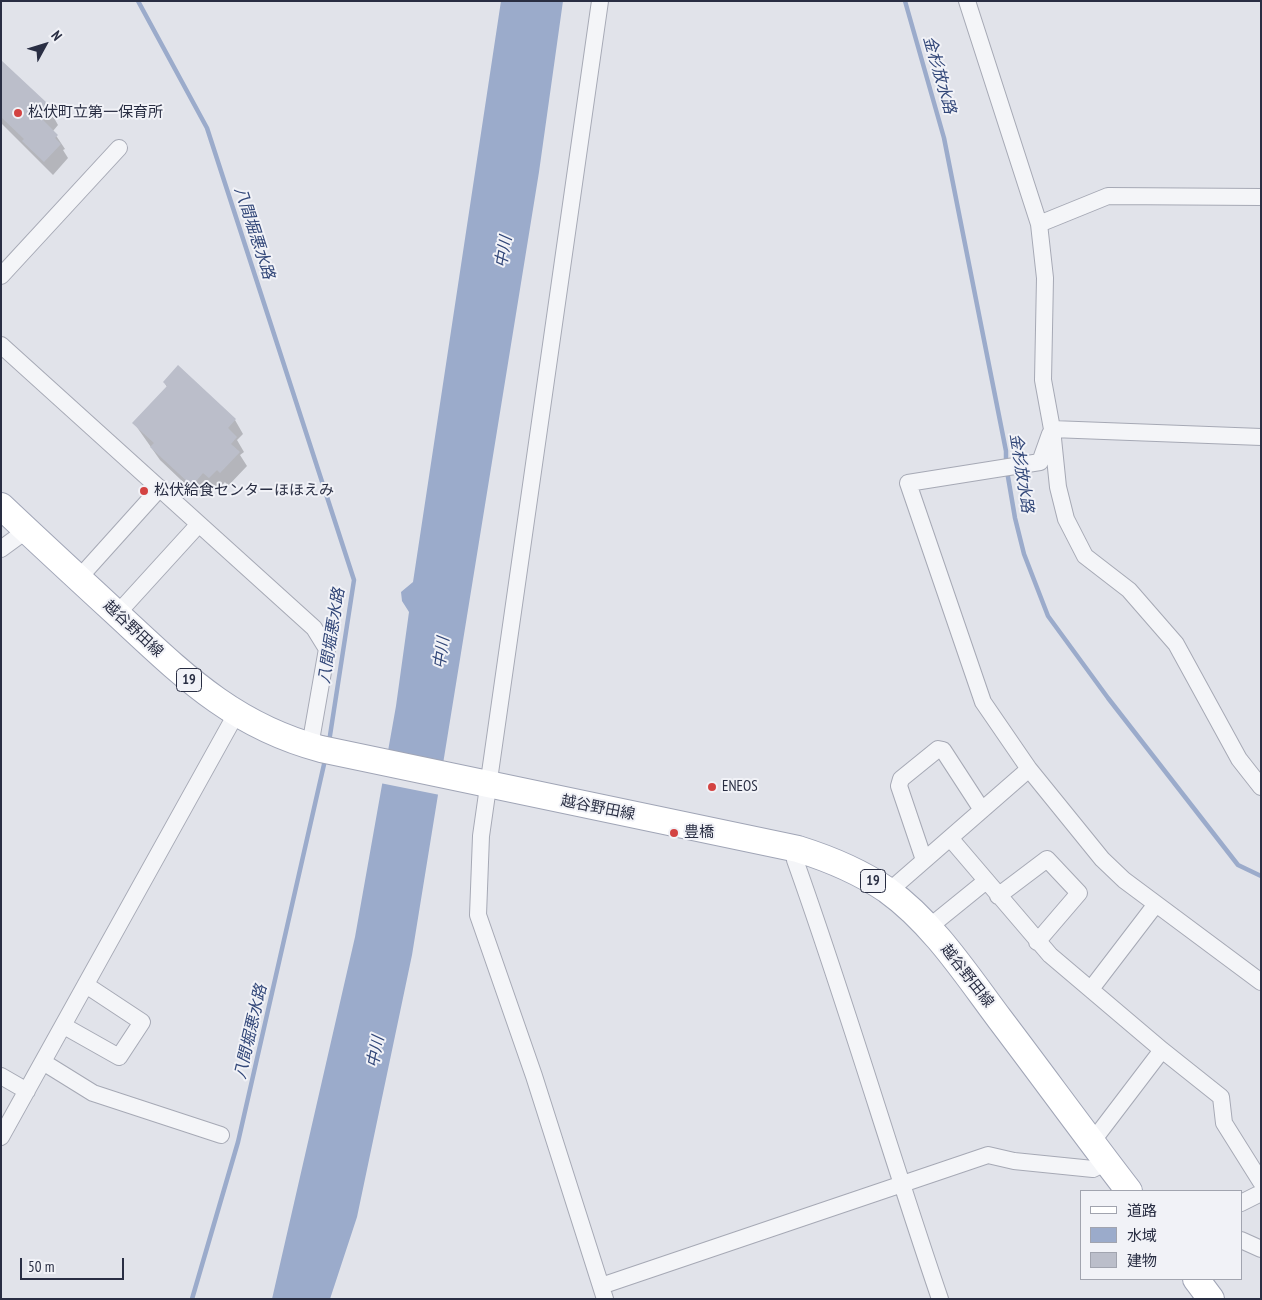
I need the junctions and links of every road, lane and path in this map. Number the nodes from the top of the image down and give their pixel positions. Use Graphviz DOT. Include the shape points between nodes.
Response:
graph roads {
  1 [pos="600,1"];
  2 [pos="967,1"];
  3 [pos="119,148"];
  4 [pos="1261,197"];
  5 [pos="1039,224"];
  6 [pos="1,276"];
  7 [pos="1,345"];
  8 [pos="1052,429"];
  9 [pos="1261,437"];
  10 [pos="160,488"];
  11 [pos="1,506"];
  12 [pos="199,524"];
  13 [pos="27,530"];
  14 [pos="1,549"];
  15 [pos="79,578"];
  16 [pos="117,614"];
  17 [pos="236,714"];
  18 [pos="316,748"];
  19 [pos="1029,769"];
  20 [pos="486,785"];
  21 [pos="1261,787"];
  22 [pos="982,810"];
  23 [pos="950,838"];
  24 [pos="798,849"];
  25 [pos="924,860"];
  26 [pos="986,881"];
  27 [pos="888,892"];
  28 [pos="998,896"];
  29 [pos="1156,904"];
  30 [pos="928,928"];
  31 [pos="1037,942"];
  32 [pos="1261,982"];
  33 [pos="86,985"];
  34 [pos="1091,989"];
  35 [pos="64,1026"];
  36 [pos="1162,1050"];
  37 [pos="43,1062"];
  38 [pos="1,1076"];
  39 [pos="27,1091"];
  40 [pos="221,1135"];
  41 [pos="1,1137"];
  42 [pos="1099,1152"];
  43 [pos="1261,1182"];
  44 [pos="901,1184"];
  45 [pos="1128,1190"];
  46 [pos="1261,1193"];
  47 [pos="1242,1202"];
  48 [pos="1242,1240"];
  49 [pos="1261,1249"];
  50 [pos="1197,1280"];
  51 [pos="603,1292"];
  52 [pos="940,1299"];
  53 [pos="1210,1299"];
  1 -- 20 [label="street"];
  2 -- 5 [label="street"];
  3 -- 6 [label="street"];
  4 -- 5 [label="street" via="1108,196"];
  5 -- 8 [label="street" via="1045,278 1042,380"];
  7 -- 10 [label="street"];
  8 -- 9 [label="street"];
  8 -- 19 [label="street" via="1040,462 908,483 983,702"];
  8 -- 21 [label="street" via="1058,487 1066,519 1085,556 1129,590 1176,644 1239,759"];
  10 -- 12 [label="street"];
  10 -- 15 [label="street"];
  11 -- 13 [label="main road, 越谷野田線 / 19"];
  12 -- 16 [label="street"];
  12 -- 18 [label="street" via="314,628 327,649"];
  13 -- 14 [label="street"];
  13 -- 15 [label="main road, 越谷野田線 / 19"];
  15 -- 16 [label="main road, 越谷野田線 / 19"];
  16 -- 17 [label="main road, 越谷野田線 / 19" via="192,684"];
  17 -- 18 [label="main road, 越谷野田線 / 19" via="260,728"];
  17 -- 33 [label="street"];
  18 -- 20 [label="main road, 越谷野田線 / 19"];
  19 -- 22 [label="street"];
  19 -- 29 [label="street" via="1102,859"];
  20 -- 24 [label="main road, 越谷野田線 / 19"];
  20 -- 51 [label="street" via="478,915"];
  22 -- 23 [label="street"];
  22 -- 25 [label="street" via="943,750 938,749 900,779 899,786"];
  23 -- 25 [label="street"];
  23 -- 26 [label="street"];
  24 -- 27 [label="main road, 越谷野田線 / 19" via="844,865"];
  24 -- 44 [label="street" via="796,860 836,975"];
  25 -- 27 [label="street"];
  26 -- 28 [label="street"];
  26 -- 30 [label="street"];
  27 -- 30 [label="main road, 越谷野田線 / 19"];
  28 -- 31 [label="street"];
  28 -- 31 [label="street" via="1047,859 1079,893"];
  29 -- 32 [label="street"];
  29 -- 34 [label="street"];
  30 -- 42 [label="main road, 越谷野田線 / 19"];
  31 -- 34 [label="street"];
  33 -- 35 [label="street"];
  33 -- 35 [label="street" via="142,1022 119,1057"];
  34 -- 36 [label="street"];
  35 -- 37 [label="street"];
  36 -- 42 [label="street"];
  36 -- 43 [label="street" via="1222,1096 1224,1123"];
  37 -- 39 [label="street"];
  37 -- 40 [label="street" via="93,1092"];
  38 -- 39 [label="street"];
  39 -- 41 [label="street"];
  42 -- 44 [label="street" via="1094,1169 1014,1161 988,1155"];
  42 -- 45 [label="main road, 越谷野田線 / 19"];
  44 -- 51 [label="street"];
  44 -- 52 [label="street"];
  46 -- 47 [label="street"];
  48 -- 49 [label="street"];
  50 -- 53 [label="main road"];
}
